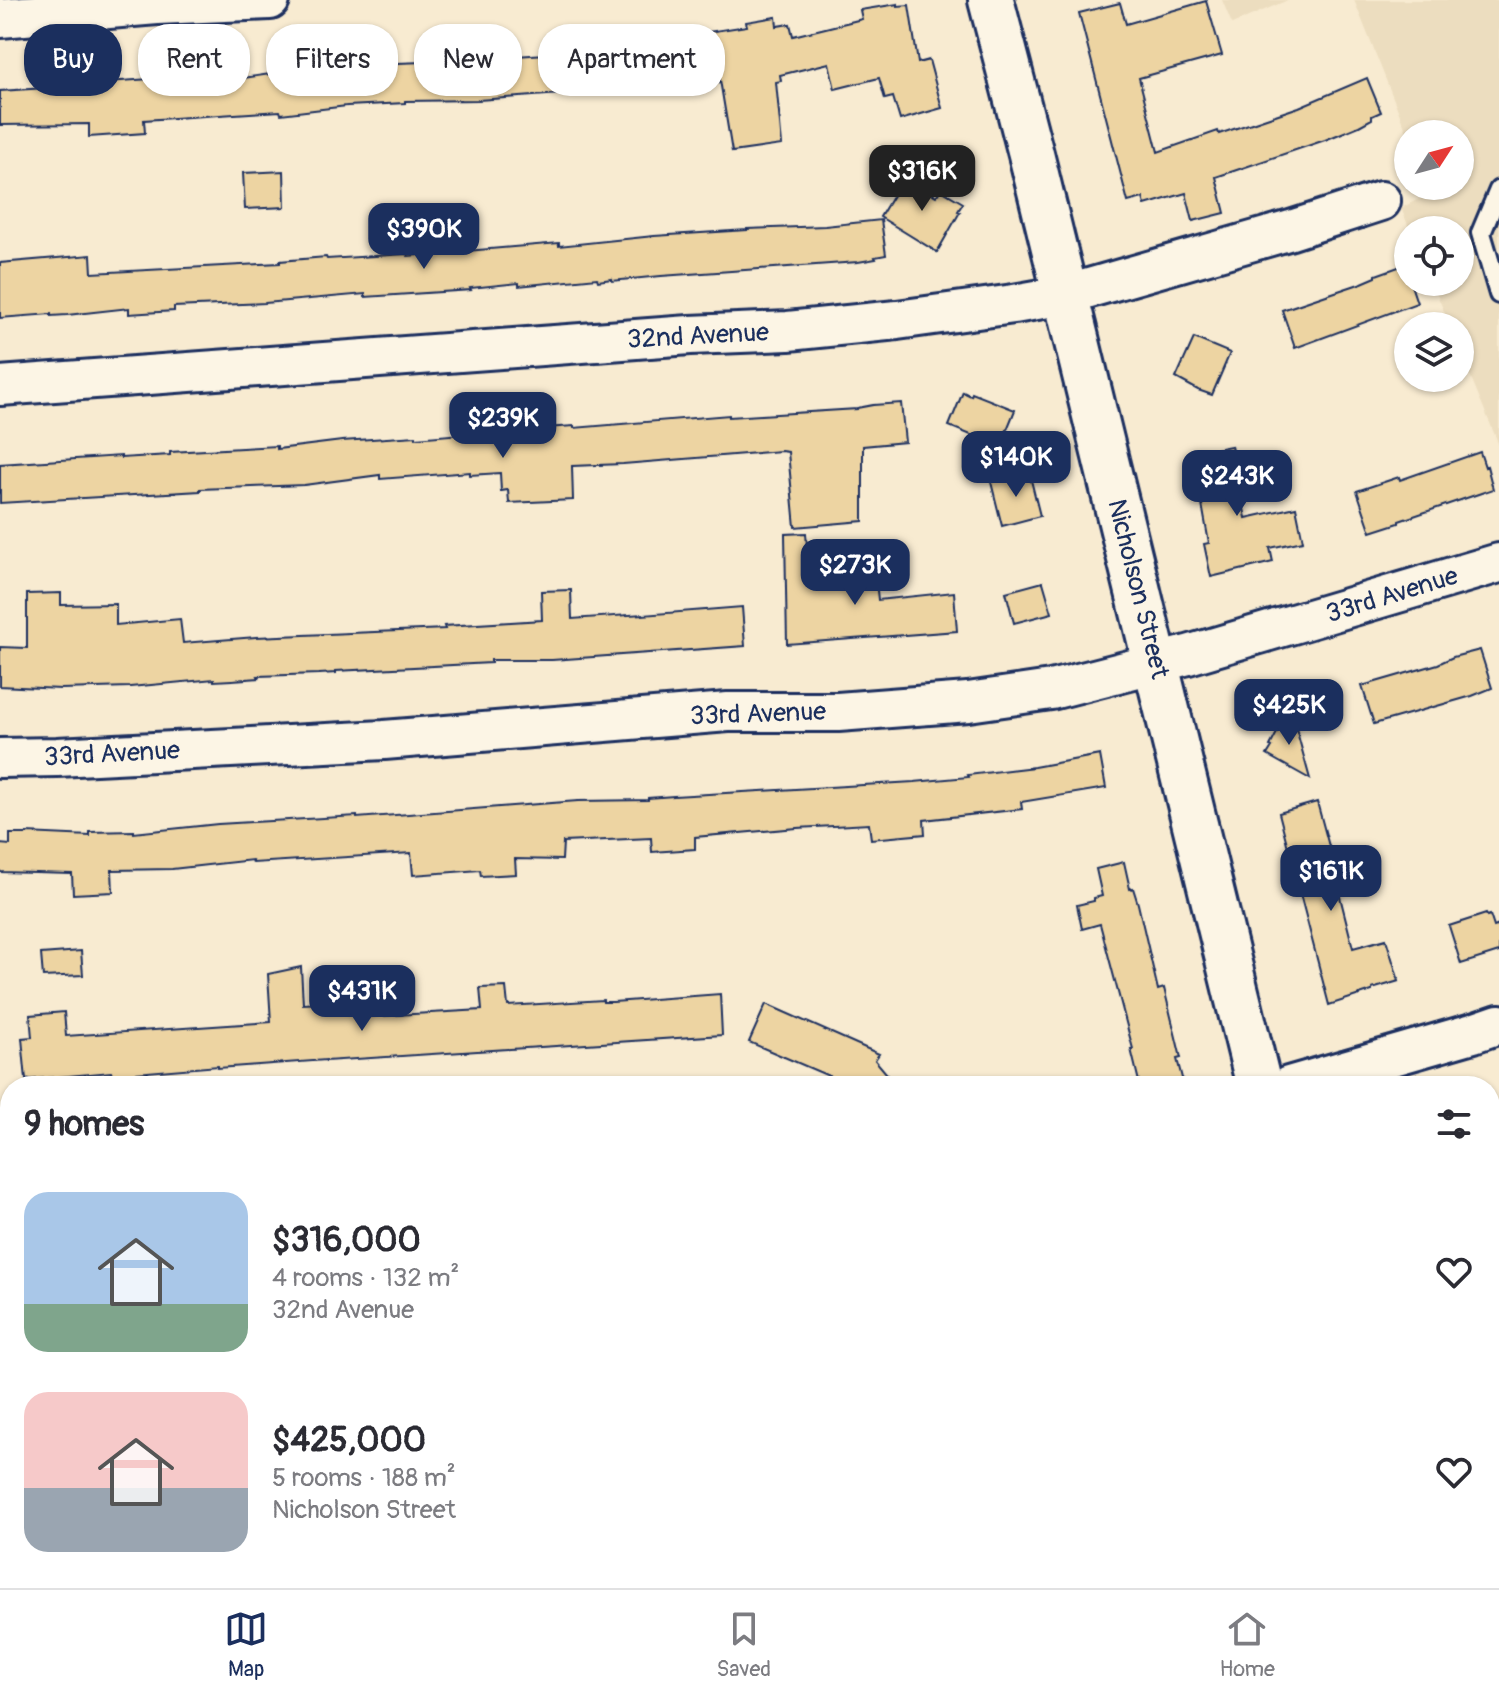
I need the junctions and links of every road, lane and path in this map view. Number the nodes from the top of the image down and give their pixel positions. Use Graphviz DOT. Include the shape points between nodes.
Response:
graph roads {
  1 [pos="270,0"];
  2 [pos="991,0"];
  3 [pos="157,3"];
  4 [pos="0,18"];
  5 [pos="1499,190"];
  6 [pos="1381,201"];
  7 [pos="1499,294"];
  8 [pos="1065,295"];
  9 [pos="0,386"];
  10 [pos="1499,563"];
  11 [pos="1157,663"];
  12 [pos="0,758"];
  13 [pos="1499,1024"];
  14 [pos="1257,1076"];
  15 [pos="1324,1076"];
  1 -- 3 [label="street"];
  2 -- 8 [label="street, Nicholson Street"];
  3 -- 4 [label="street"];
  5 -- 7 [label="lane" via="1481,233"];
  6 -- 8 [label="street, 32nd Avenue"];
  8 -- 9 [label="street, 32nd Avenue" via="788,331"];
  8 -- 11 [label="street, Nicholson Street"];
  10 -- 11 [label="street, 33rd Avenue"];
  11 -- 12 [label="street, 33rd Avenue" via="1051,690 968,702 838,712 728,712 384,740"];
  11 -- 14 [label="street, Nicholson Street"];
  13 -- 15 [label="street"];
}
